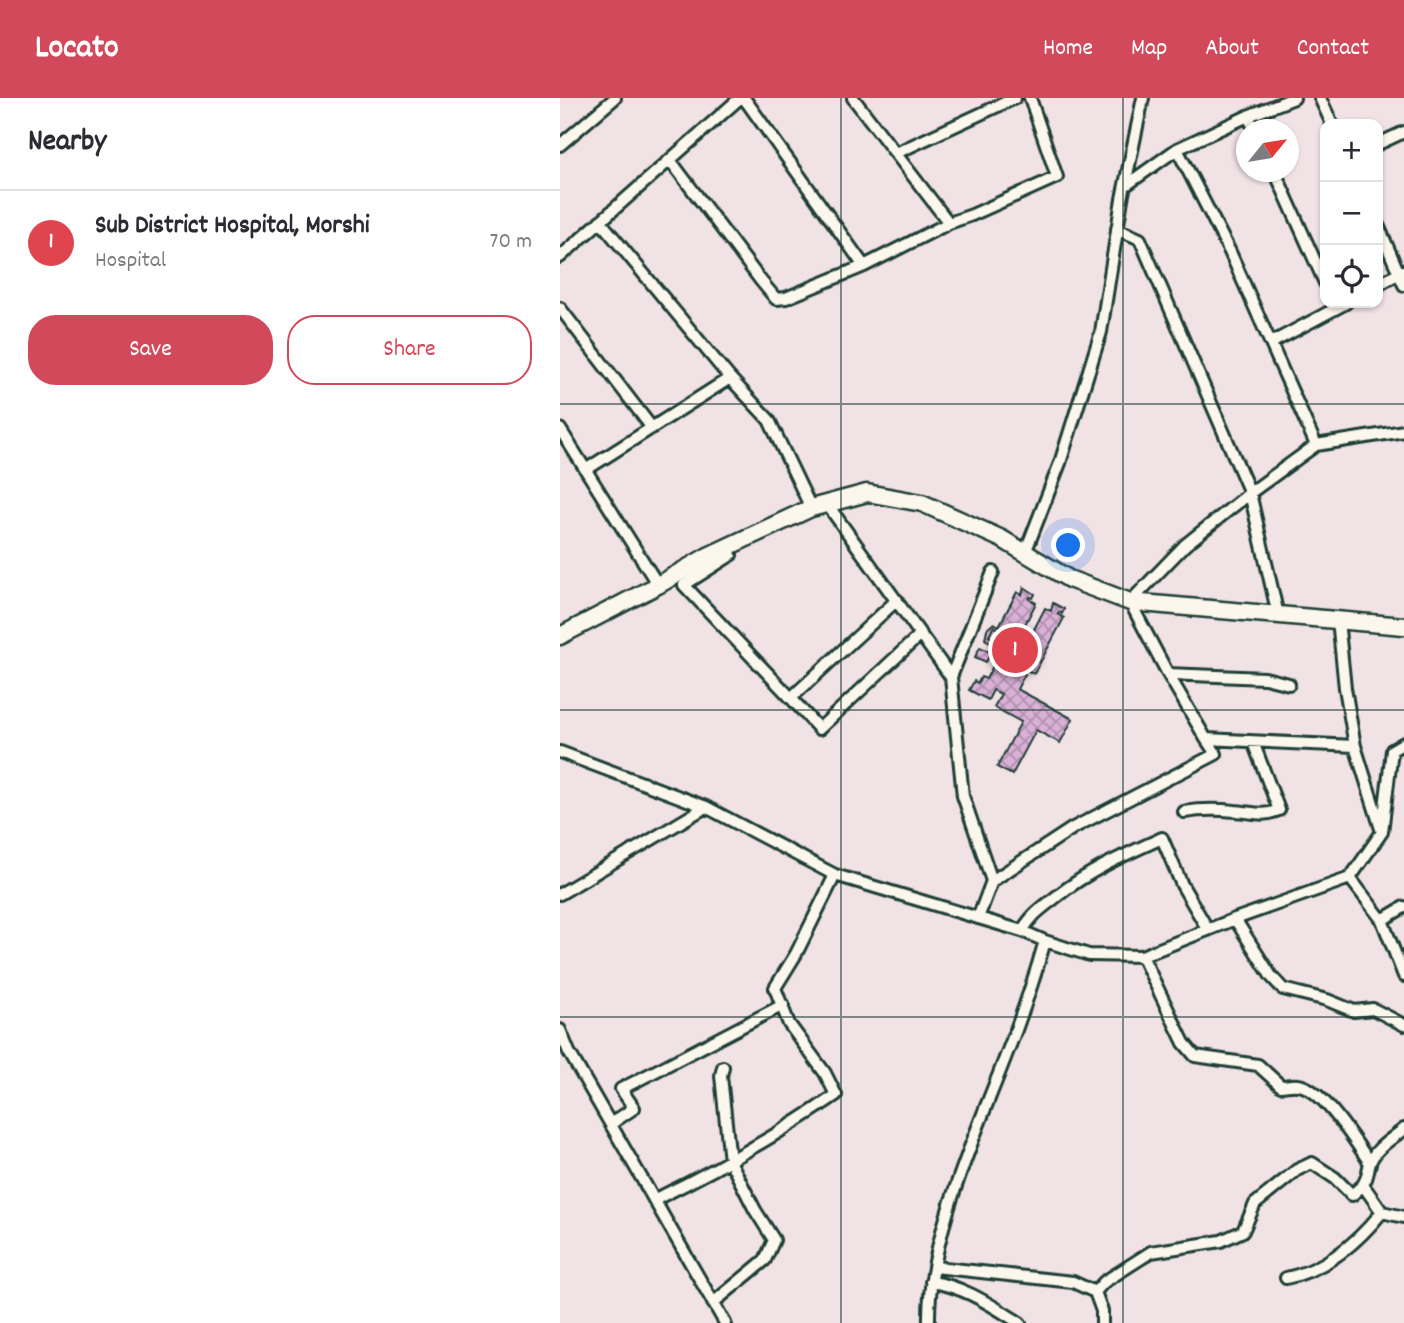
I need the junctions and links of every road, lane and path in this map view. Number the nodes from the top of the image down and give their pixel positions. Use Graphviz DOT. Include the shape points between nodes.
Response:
graph roads {
  1 [pos="615,98"];
  2 [pos="742,98"];
  3 [pos="853,98"];
  4 [pos="1015,98"];
  5 [pos="1030,98"];
  6 [pos="1294,98"];
  7 [pos="1320,98"];
  8 [pos="1142,99"];
  9 [pos="1248,116"];
  10 [pos="1250,119"];
  11 [pos="1330,119"];
  12 [pos="1404,132"];
  13 [pos="1383,142"];
  14 [pos="560,145"];
  15 [pos="1177,149"];
  16 [pos="896,153"];
  17 [pos="670,160"];
  18 [pos="1280,182"];
  19 [pos="1125,186"];
  20 [pos="600,221"];
  21 [pos="949,223"];
  22 [pos="1118,229"];
  23 [pos="1383,235"];
  24 [pos="560,257"];
  25 [pos="864,267"];
  26 [pos="1402,271"];
  27 [pos="1320,272"];
  28 [pos="1383,282"];
  29 [pos="1404,285"];
  30 [pos="560,308"];
  31 [pos="1334,308"];
  32 [pos="1271,343"];
  33 [pos="730,378"];
  34 [pos="652,428"];
  35 [pos="560,429"];
  36 [pos="1404,431"];
  37 [pos="1316,445"];
  38 [pos="587,469"];
  39 [pos="1250,493"];
  40 [pos="827,504"];
  41 [pos="811,508"];
  42 [pos="728,547"];
  43 [pos="1025,553"];
  44 [pos="993,572"];
  45 [pos="658,585"];
  46 [pos="897,600"];
  47 [pos="1130,602"];
  48 [pos="1278,615"];
  49 [pos="1338,620"];
  50 [pos="1404,626"];
  51 [pos="921,634"];
  52 [pos="560,636"];
  53 [pos="1168,674"];
  54 [pos="951,677"];
  55 [pos="1289,684"];
  56 [pos="791,698"];
  57 [pos="1206,739"];
  58 [pos="1253,743"];
  59 [pos="1404,743"];
  60 [pos="1355,746"];
  61 [pos="560,752"];
  62 [pos="706,807"];
  63 [pos="1184,812"];
  64 [pos="1382,832"];
  65 [pos="835,875"];
  66 [pos="1350,878"];
  67 [pos="992,881"];
  68 [pos="560,894"];
  69 [pos="1404,907"];
  70 [pos="978,918"];
  71 [pos="1235,919"];
  72 [pos="1382,920"];
  73 [pos="1208,930"];
  74 [pos="1022,931"];
  75 [pos="1045,942"];
  76 [pos="1143,956"];
  77 [pos="1404,976"];
  78 [pos="783,1004"];
  79 [pos="1404,1025"];
  80 [pos="560,1030"];
  81 [pos="723,1067"];
  82 [pos="612,1123"];
  83 [pos="1404,1129"];
  84 [pos="730,1161"];
  85 [pos="1370,1163"];
  86 [pos="1363,1185"];
  87 [pos="654,1200"];
  88 [pos="1382,1212"];
  89 [pos="1404,1217"];
  90 [pos="935,1267"];
  91 [pos="1286,1278"];
  92 [pos="931,1282"];
  93 [pos="1095,1292"];
  94 [pos="713,1303"];
  95 [pos="724,1323"];
  96 [pos="929,1323"];
  97 [pos="1020,1323"];
  98 [pos="1102,1323"];
  1 -- 14 [label="street"];
  2 -- 17 [label="street"];
  2 -- 25 [label="street"];
  3 -- 16 [label="street"];
  4 -- 16 [label="street"];
  5 -- 21 [label="street" via="1057,177"];
  6 -- 9 [label="street"];
  7 -- 11 [label="street"];
  8 -- 19 [label="street"];
  9 -- 10 [label="street"];
  9 -- 15 [label="street"];
  12 -- 13 [label="street"];
  15 -- 19 [label="street"];
  15 -- 32 [label="street"];
  16 -- 21 [label="street"];
  17 -- 20 [label="street"];
  17 -- 25 [label="street" via="776,299"];
  18 -- 27 [label="street"];
  19 -- 22 [label="street"];
  20 -- 24 [label="street"];
  20 -- 33 [label="street"];
  21 -- 25 [label="street"];
  22 -- 39 [label="street" via="1140,239"];
  22 -- 43 [label="street" via="1101,332 1060,463"];
  23 -- 26 [label="street"];
  26 -- 28 [label="street"];
  26 -- 29 [label="street"];
  30 -- 34 [label="street"];
  31 -- 32 [label="street"];
  32 -- 37 [label="street"];
  33 -- 34 [label="street"];
  33 -- 41 [label="street" via="769,420"];
  34 -- 38 [label="street"];
  35 -- 38 [label="street"];
  36 -- 37 [label="street"];
  37 -- 39 [label="street"];
  38 -- 45 [label="street"];
  39 -- 47 [label="street" via="1185,545"];
  39 -- 48 [label="street"];
  40 -- 41 [label="highway"];
  40 -- 43 [label="highway" via="867,493 922,503"];
  40 -- 46 [label="street"];
  41 -- 42 [label="highway"];
  42 -- 45 [label="highway"];
  42 -- 56 [label="street" via="731,555 684,585"];
  43 -- 47 [label="highway" via="1069,579"];
  44 -- 54 [label="street"];
  45 -- 52 [label="highway"];
  46 -- 51 [label="street"];
  46 -- 56 [label="street"];
  47 -- 48 [label="highway"];
  47 -- 53 [label="street"];
  48 -- 49 [label="highway"];
  49 -- 50 [label="highway"];
  49 -- 60 [label="street"];
  51 -- 54 [label="street"];
  51 -- 56 [label="street" via="819,729"];
  53 -- 55 [label="street" via="1265,678"];
  53 -- 57 [label="street"];
  54 -- 67 [label="street" via="963,796"];
  57 -- 58 [label="street"];
  57 -- 67 [label="street" via="1216,754 1073,828"];
  58 -- 60 [label="street"];
  58 -- 63 [label="street" via="1279,810 1266,816 1214,809"];
  59 -- 64 [label="street" via="1392,750"];
  60 -- 64 [label="street"];
  61 -- 62 [label="street"];
  62 -- 65 [label="street"];
  62 -- 68 [label="street"];
  64 -- 66 [label="street"];
  65 -- 70 [label="street"];
  65 -- 78 [label="street" via="775,988"];
  66 -- 71 [label="street"];
  66 -- 72 [label="street"];
  67 -- 70 [label="street"];
  69 -- 72 [label="street"];
  70 -- 74 [label="street"];
  71 -- 73 [label="street"];
  71 -- 79 [label="street" via="1283,989 1354,1012 1373,1009"];
  72 -- 77 [label="street"];
  73 -- 74 [label="street" via="1162,838 1072,883 1032,914"];
  73 -- 76 [label="street"];
  74 -- 75 [label="street"];
  75 -- 76 [label="street" via="1089,956"];
  75 -- 90 [label="street" via="950,1207"];
  76 -- 85 [label="street" via="1184,1043 1195,1056 1258,1065 1280,1086 1298,1084 1312,1090"];
  78 -- 82 [label="street" via="621,1089 634,1108"];
  78 -- 84 [label="street" via="789,1024 836,1095"];
  80 -- 82 [label="street"];
  81 -- 84 [label="street"];
  82 -- 87 [label="street"];
  83 -- 85 [label="street"];
  84 -- 87 [label="street"];
  84 -- 94 [label="street" via="774,1240 765,1260"];
  85 -- 86 [label="street"];
  86 -- 88 [label="street"];
  86 -- 93 [label="street" via="1352,1195 1312,1163 1255,1204 1243,1231 1221,1241 1150,1252"];
  87 -- 94 [label="street"];
  88 -- 89 [label="street"];
  88 -- 91 [label="street" via="1364,1234 1329,1261"];
  90 -- 92 [label="street"];
  90 -- 93 [label="street" via="1073,1282"];
  92 -- 96 [label="street"];
  92 -- 97 [label="street" via="980,1298"];
  93 -- 98 [label="street"];
  94 -- 95 [label="street"];
}
